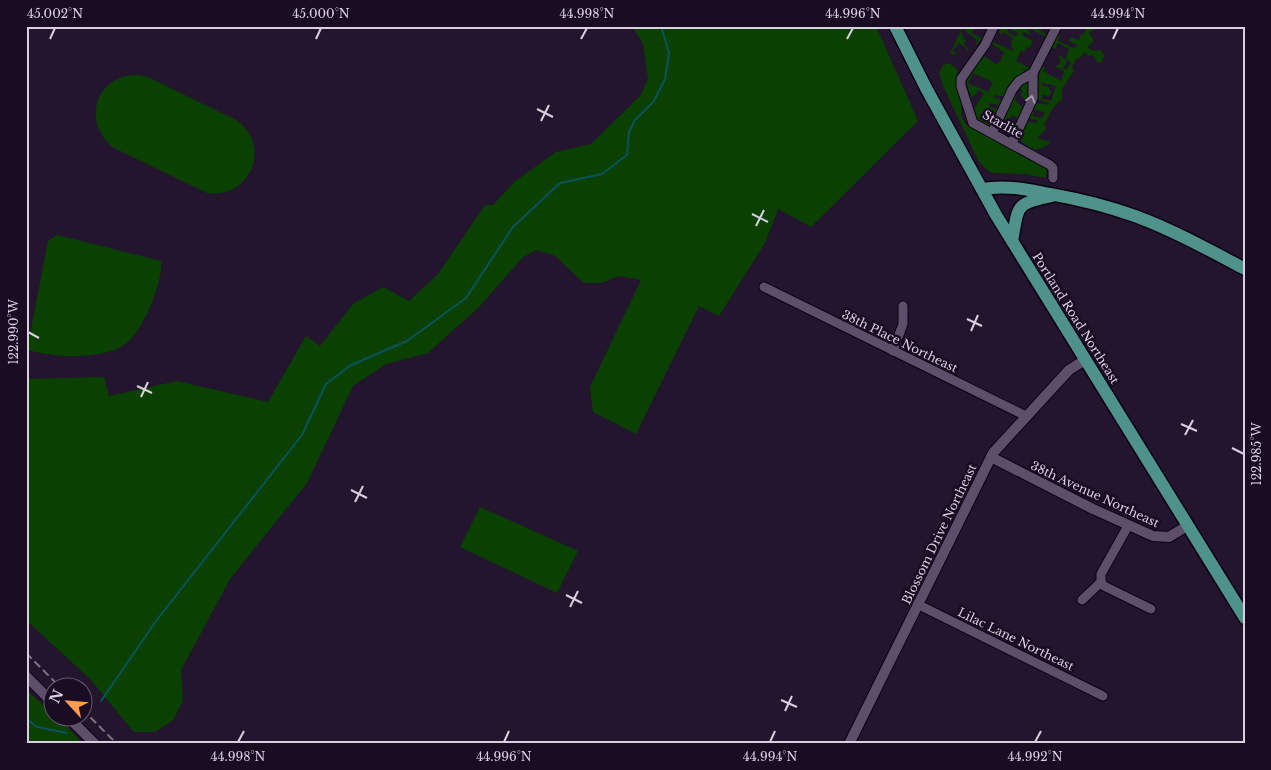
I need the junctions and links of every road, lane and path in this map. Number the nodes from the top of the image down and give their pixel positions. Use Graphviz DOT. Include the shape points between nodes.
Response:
graph roads {
  1 [pos="895,26"];
  2 [pos="994,26"];
  3 [pos="1057,26"];
  4 [pos="1033,73"];
  5 [pos="992,132"];
  6 [pos="1012,143"];
  7 [pos="1053,178"];
  8 [pos="982,189"];
  9 [pos="1056,195"];
  10 [pos="1012,242"];
  11 [pos="1245,269"];
  12 [pos="764,288"];
  13 [pos="903,306"];
  14 [pos="893,351"];
  15 [pos="1085,360"];
  16 [pos="1026,416"];
  17 [pos="991,457"];
  18 [pos="1128,526"];
  19 [pos="1187,526"];
  20 [pos="1101,582"];
  21 [pos="1082,600"];
  22 [pos="918,604"];
  23 [pos="1150,609"];
  24 [pos="1245,618"];
  25 [pos="26,676"];
  26 [pos="42,692"];
  27 [pos="1103,696"];
  28 [pos="78,728"];
  29 [pos="95,744"];
  30 [pos="849,744"];
  1 -- 8 [label="main road, Portland Road Northeast"];
  2 -- 5 [label="street, Starlite" via="961,79 973,123"];
  3 -- 4 [label="street"];
  4 -- 5 [label="street" via="1019,81 1012,90"];
  6 -- 4 [label="street, one-way" via="1033,98"];
  5 -- 6 [label="street, Starlite"];
  6 -- 7 [label="street, Starlite" via="1050,165"];
  8 -- 9 [label="main road" via="1006,186"];
  8 -- 10 [label="main road, Portland Road Northeast"];
  9 -- 10 [label="main road" via="1021,205"];
  9 -- 11 [label="main road" via="1134,216 1170,230"];
  10 -- 15 [label="main road, Portland Road Northeast"];
  12 -- 14 [label="street, 38th Place Northeast"];
  13 -- 14 [label="street" via="903,324"];
  14 -- 16 [label="street, 38th Place Northeast"];
  15 -- 16 [label="street, Blossom Drive Northeast" via="1069,370"];
  15 -- 19 [label="main road, Portland Road Northeast"];
  16 -- 17 [label="street, Blossom Drive Northeast"];
  17 -- 18 [label="street, 38th Avenue Northeast"];
  17 -- 22 [label="street, Blossom Drive Northeast"];
  18 -- 19 [label="street, 38th Avenue Northeast" via="1163,538 1176,535"];
  18 -- 20 [label="street" via="1101,574"];
  19 -- 24 [label="main road, Portland Road Northeast"];
  20 -- 21 [label="street"];
  20 -- 23 [label="street"];
  22 -- 27 [label="street, Lilac Lane Northeast"];
  22 -- 30 [label="street, Blossom Drive Northeast"];
  25 -- 26 [label="street"];
  28 -- 29 [label="street"];
}
